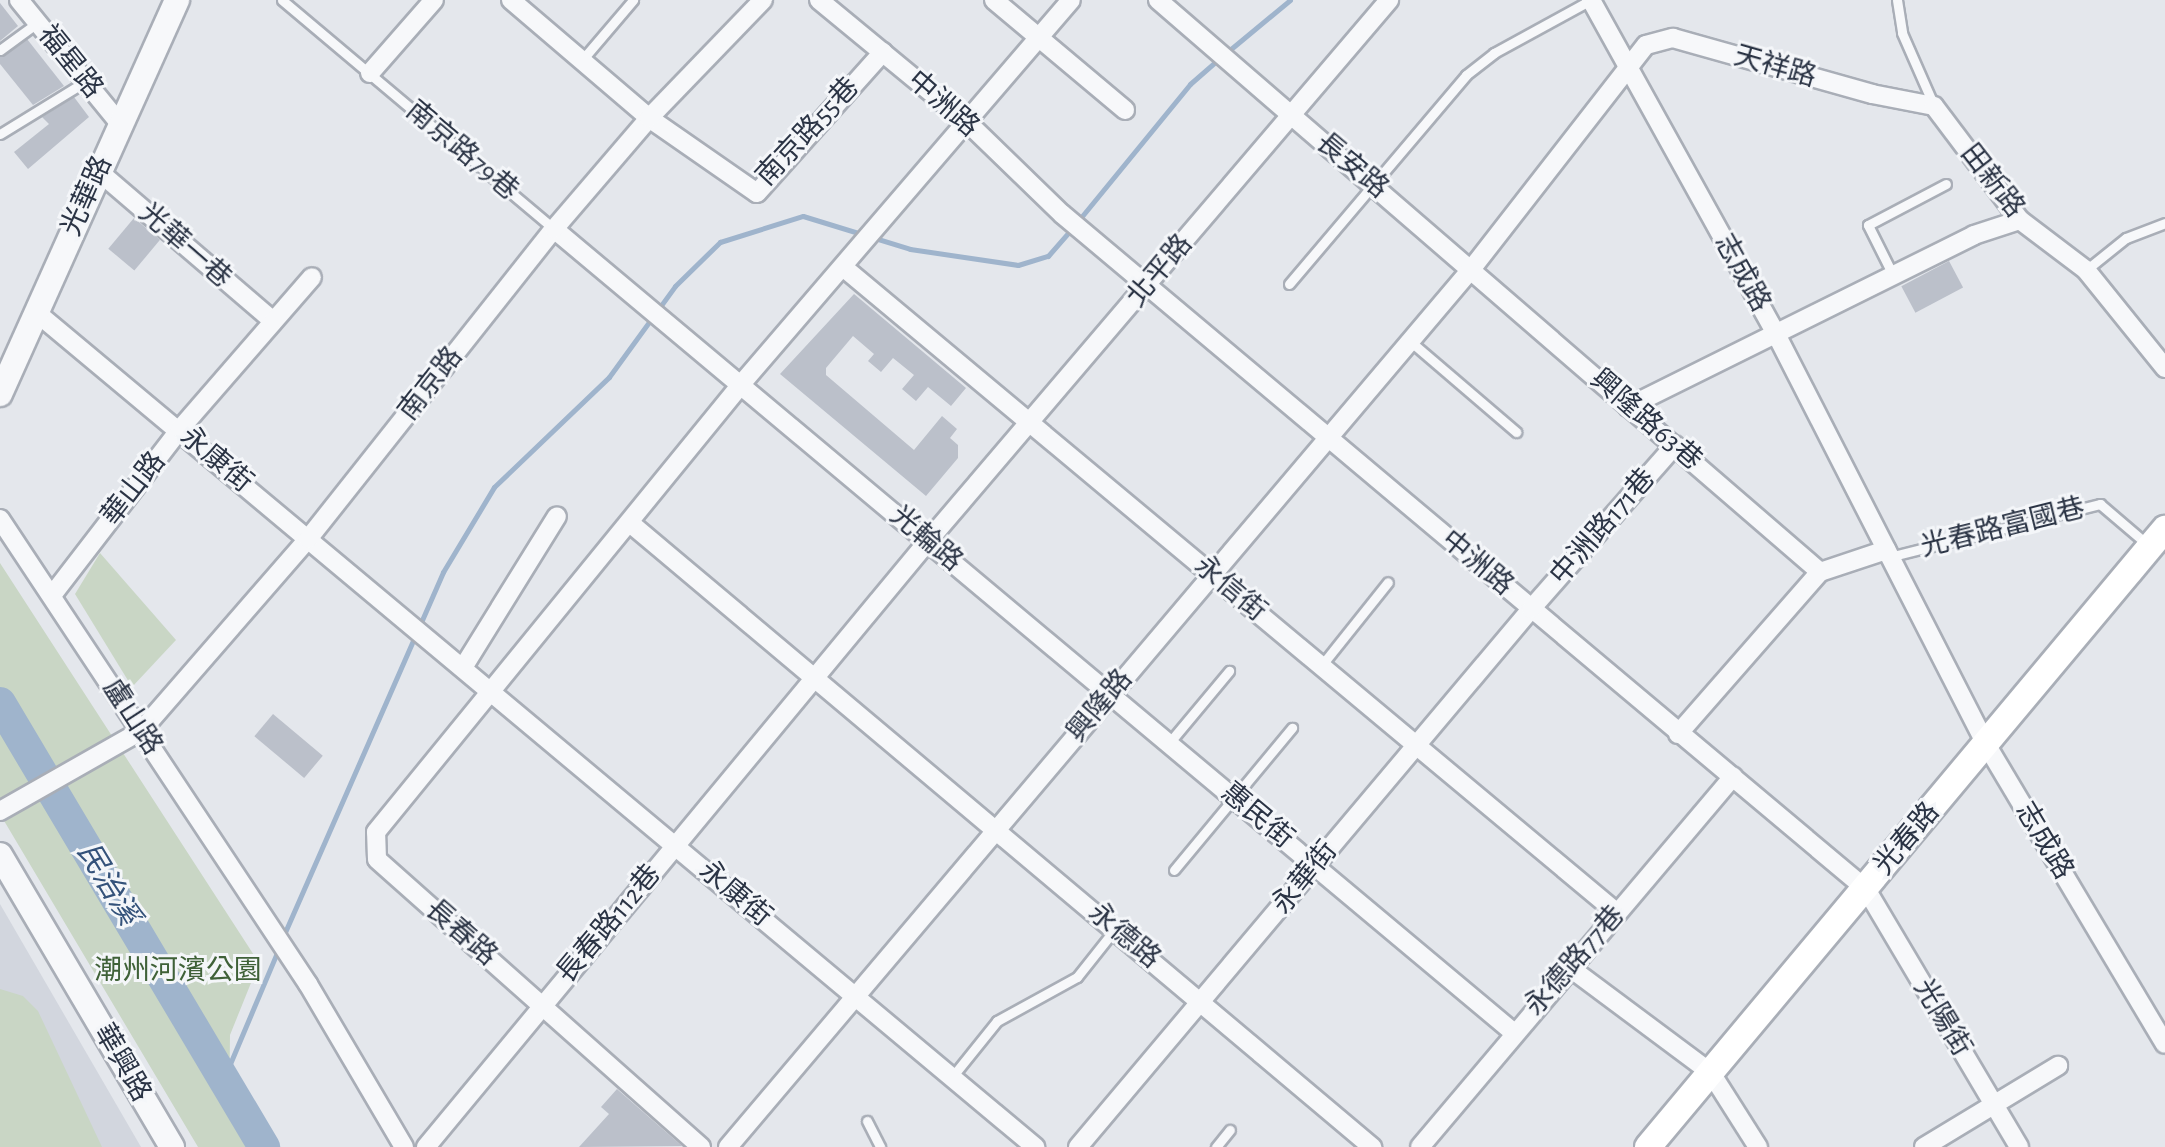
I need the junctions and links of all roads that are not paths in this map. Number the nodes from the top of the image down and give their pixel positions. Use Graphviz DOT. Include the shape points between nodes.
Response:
graph roads {
  1 [pos="19,0"];
  2 [pos="177,0"];
  3 [pos="282,0"];
  4 [pos="434,0"];
  5 [pos="511,0"];
  6 [pos="633,0"];
  7 [pos="763,0"];
  8 [pos="819,0"];
  9 [pos="994,0"];
  10 [pos="1071,0"];
  11 [pos="1158,0"];
  12 [pos="1389,0"];
  13 [pos="1591,0"];
  14 [pos="1896,0"];
  15 [pos="37,23"];
  16 [pos="1039,39"];
  17 [pos="0,50"];
  18 [pos="883,52"];
  19 [pos="582,60"];
  20 [pos="1626,67"];
  21 [pos="370,73"];
  22 [pos="86,81"];
  23 [pos="1934,106"];
  24 [pos="1125,110"];
  25 [pos="1289,113"];
  26 [pos="649,118"];
  27 [pos="967,122"];
  28 [pos="120,124"];
  29 [pos="0,134"];
  30 [pos="97,170"];
  31 [pos="1373,183"];
  32 [pos="1946,184"];
  33 [pos="2020,220"];
  34 [pos="2165,223"];
  35 [pos="554,229"];
  36 [pos="847,262"];
  37 [pos="1473,267"];
  38 [pos="2086,270"];
  39 [pos="1893,275"];
  40 [pos="312,277"];
  41 [pos="1150,284"];
  42 [pos="1289,284"];
  43 [pos="37,313"];
  44 [pos="273,321"];
  45 [pos="1775,332"];
  46 [pos="1410,341"];
  47 [pos="2165,368"];
  48 [pos="743,382"];
  49 [pos="0,394"];
  50 [pos="1628,407"];
  51 [pos="1031,423"];
  52 [pos="180,429"];
  53 [pos="1516,432"];
  54 [pos="1329,436"];
  55 [pos="1675,445"];
  56 [pos="557,516"];
  57 [pos="0,519"];
  58 [pos="630,523"];
  59 [pos="2158,538"];
  60 [pos="308,539"];
  61 [pos="928,541"];
  62 [pos="1887,553"];
  63 [pos="1820,572"];
  64 [pos="1212,574"];
  65 [pos="1388,582"];
  66 [pos="53,594"];
  67 [pos="1531,609"];
  68 [pos="464,666"];
  69 [pos="1321,666"];
  70 [pos="1229,671"];
  71 [pos="815,678"];
  72 [pos="495,692"];
  73 [pos="1110,693"];
  74 [pos="1292,728"];
  75 [pos="141,731"];
  76 [pos="1678,734"];
  77 [pos="1169,743"];
  78 [pos="1986,744"];
  79 [pos="1416,745"];
  80 [pos="1733,777"];
  81 [pos="1235,798"];
  82 [pos="0,811"];
  83 [pos="998,829"];
  84 [pos="676,844"];
  85 [pos="0,855"];
  86 [pos="1315,866"];
  87 [pos="1174,870"];
  88 [pos="1866,889"];
  89 [pos="1616,912"];
  90 [pos="1116,929"];
  91 [pos="1569,967"];
  92 [pos="854,994"];
  93 [pos="541,1003"];
  94 [pos="1203,1003"];
  95 [pos="1513,1032"];
  96 [pos="2165,1044"];
  97 [pos="2058,1066"];
  98 [pos="1711,1073"];
  99 [pos="952,1077"];
  100 [pos="1993,1104"];
  101 [pos="867,1121"];
  102 [pos="1230,1130"];
  103 [pos="1359,1143"];
  104 [pos="172,1147"];
  105 [pos="404,1147"];
  106 [pos="426,1147"];
  107 [pos="701,1147"];
  108 [pos="728,1147"];
  109 [pos="880,1147"];
  110 [pos="1035,1147"];
  111 [pos="1078,1147"];
  112 [pos="1216,1147"];
  113 [pos="1420,1147"];
  114 [pos="1648,1147"];
  115 [pos="1758,1147"];
  116 [pos="1924,1147"];
  117 [pos="2019,1147"];
  1 -- 15 [label="street, 福星路"];
  2 -- 28 [label="street, 光華路"];
  3 -- 21 [label="lane, 南京路79巷"];
  4 -- 21 [label="street"];
  5 -- 19 [label="street"];
  6 -- 19 [label="lane"];
  7 -- 26 [label="street, 南京路"];
  8 -- 18 [label="street, 中洲路"];
  9 -- 16 [label="street"];
  10 -- 16 [label="street"];
  11 -- 25 [label="street, 長安路"];
  12 -- 25 [label="street, 北平路"];
  13 -- 20 [label="street, 志成路"];
  13 -- 31 [label="lane" via="1494,53 1466,75"];
  14 -- 23 [label="lane, 田新路" via="1902,33"];
  15 -- 17 [label="lane"];
  15 -- 22 [label="street, 福星路"];
  16 -- 24 [label="street"];
  16 -- 27 [label="street"];
  18 -- 26 [label="street, 南京路55巷" via="757,193"];
  18 -- 27 [label="street, 中洲路"];
  19 -- 26 [label="street"];
  20 -- 23 [label="street, 天祥路" via="1646,45 1673,38 1872,94"];
  20 -- 37 [label="street, 天祥路"];
  20 -- 45 [label="street, 志成路"];
  21 -- 35 [label="lane, 南京路79巷"];
  22 -- 28 [label="street, 福星路"];
  22 -- 29 [label="lane"];
  23 -- 33 [label="street, 田新路"];
  25 -- 31 [label="street, 長安路"];
  25 -- 41 [label="street, 北平路"];
  26 -- 35 [label="street, 南京路"];
  27 -- 36 [label="street"];
  27 -- 41 [label="street, 中洲路" via="1062,214"];
  28 -- 30 [label="street, 光華路"];
  30 -- 43 [label="street, 光華路"];
  30 -- 44 [label="street, 光華一巷"];
  31 -- 37 [label="street, 長安路"];
  31 -- 42 [label="lane"];
  32 -- 39 [label="lane" via="1868,225"];
  33 -- 38 [label="street, 田新路"];
  33 -- 39 [label="street" via="1974,235"];
  34 -- 38 [label="lane" via="2126,238"];
  35 -- 48 [label="street, 光輪路"];
  35 -- 60 [label="street, 南京路"];
  36 -- 48 [label="street"];
  36 -- 51 [label="street, 永信街"];
  37 -- 46 [label="street, 興隆路"];
  37 -- 50 [label="street, 興隆路63巷"];
  38 -- 47 [label="street, 田新路"];
  39 -- 45 [label="street"];
  40 -- 44 [label="street, 華山路"];
  41 -- 51 [label="street, 北平路"];
  41 -- 54 [label="street, 中洲路"];
  43 -- 49 [label="street, 光華路"];
  43 -- 52 [label="street, 永康街"];
  44 -- 52 [label="street, 華山路"];
  45 -- 50 [label="street"];
  45 -- 62 [label="street, 志成路"];
  46 -- 53 [label="lane"];
  46 -- 54 [label="street, 興隆路"];
  48 -- 58 [label="street, 長春路"];
  48 -- 61 [label="street, 光輪路"];
  50 -- 55 [label="street, 興隆路63巷"];
  51 -- 61 [label="street, 北平路"];
  51 -- 64 [label="street, 永信街"];
  52 -- 60 [label="street, 永康街"];
  52 -- 66 [label="street, 華山路"];
  54 -- 64 [label="street, 興隆路"];
  54 -- 67 [label="street, 中洲路"];
  55 -- 63 [label="street, 興隆路63巷"];
  55 -- 67 [label="street, 中洲路171巷"];
  56 -- 68 [label="street"];
  57 -- 66 [label="street, 盧山路"];
  58 -- 71 [label="street, 永德路"];
  58 -- 72 [label="street, 長春路"];
  59 -- 62 [label="lane, 光春路富國巷" via="2100,504"];
  59 -- 78 [label="main road, 光春路"];
  60 -- 68 [label="street, 永康街"];
  60 -- 75 [label="street, 南京路"];
  61 -- 71 [label="street, 北平路"];
  61 -- 73 [label="street, 光輪路"];
  62 -- 63 [label="street"];
  62 -- 78 [label="street, 志成路"];
  63 -- 76 [label="street"];
  64 -- 69 [label="street, 永信街"];
  64 -- 73 [label="street, 興隆路"];
  65 -- 69 [label="lane"];
  66 -- 75 [label="street, 盧山路"];
  67 -- 76 [label="street, 中洲路"];
  67 -- 79 [label="street, 永華街"];
  68 -- 72 [label="street, 永康街"];
  69 -- 79 [label="street, 永信街"];
  70 -- 77 [label="lane"];
  71 -- 83 [label="street, 永德路"];
  71 -- 84 [label="street, 長春路112巷"];
  72 -- 84 [label="street, 永康街"];
  72 -- 93 [label="street, 長春路" via="376,832 377,859"];
  73 -- 77 [label="street, 惠民街"];
  73 -- 83 [label="street, 興隆路"];
  74 -- 81 [label="lane"];
  75 -- 82 [label="street, 南京路"];
  75 -- 105 [label="street, 盧山路" via="308,984"];
  76 -- 80 [label="street, 中洲路"];
  77 -- 81 [label="street, 惠民街"];
  78 -- 88 [label="main road, 光春路"];
  78 -- 96 [label="street, 志成路"];
  79 -- 86 [label="street, 永華街"];
  79 -- 89 [label="street, 永信街"];
  80 -- 88 [label="street, 中洲路"];
  80 -- 89 [label="street, 永德路77巷"];
  81 -- 86 [label="street, 惠民街"];
  81 -- 87 [label="lane"];
  83 -- 90 [label="street, 永德路"];
  83 -- 92 [label="street, 興隆路"];
  84 -- 92 [label="street, 永康街"];
  84 -- 93 [label="street, 長春路112巷"];
  85 -- 104 [label="street, 華興路"];
  86 -- 94 [label="street, 永華街"];
  86 -- 95 [label="street, 惠民街"];
  88 -- 98 [label="main road, 光春路"];
  88 -- 100 [label="street, 光陽街"];
  89 -- 91 [label="street, 永德路77巷"];
  90 -- 94 [label="street, 永德路"];
  90 -- 99 [label="lane" via="1077,977 997,1021"];
  91 -- 95 [label="street, 永德路77巷"];
  91 -- 98 [label="street"];
  92 -- 99 [label="street, 永康街"];
  92 -- 108 [label="street, 興隆路"];
  93 -- 106 [label="street, 長春路112巷"];
  93 -- 107 [label="street, 長春路"];
  94 -- 103 [label="street, 永德路"];
  94 -- 111 [label="street, 永華街"];
  95 -- 113 [label="street, 永德路77巷"];
  97 -- 100 [label="street"];
  98 -- 114 [label="main road, 光春路"];
  98 -- 115 [label="street"];
  99 -- 110 [label="street, 永康街"];
  100 -- 116 [label="street"];
  100 -- 117 [label="street, 光陽街"];
  101 -- 109 [label="lane"];
  102 -- 112 [label="lane"];
}
